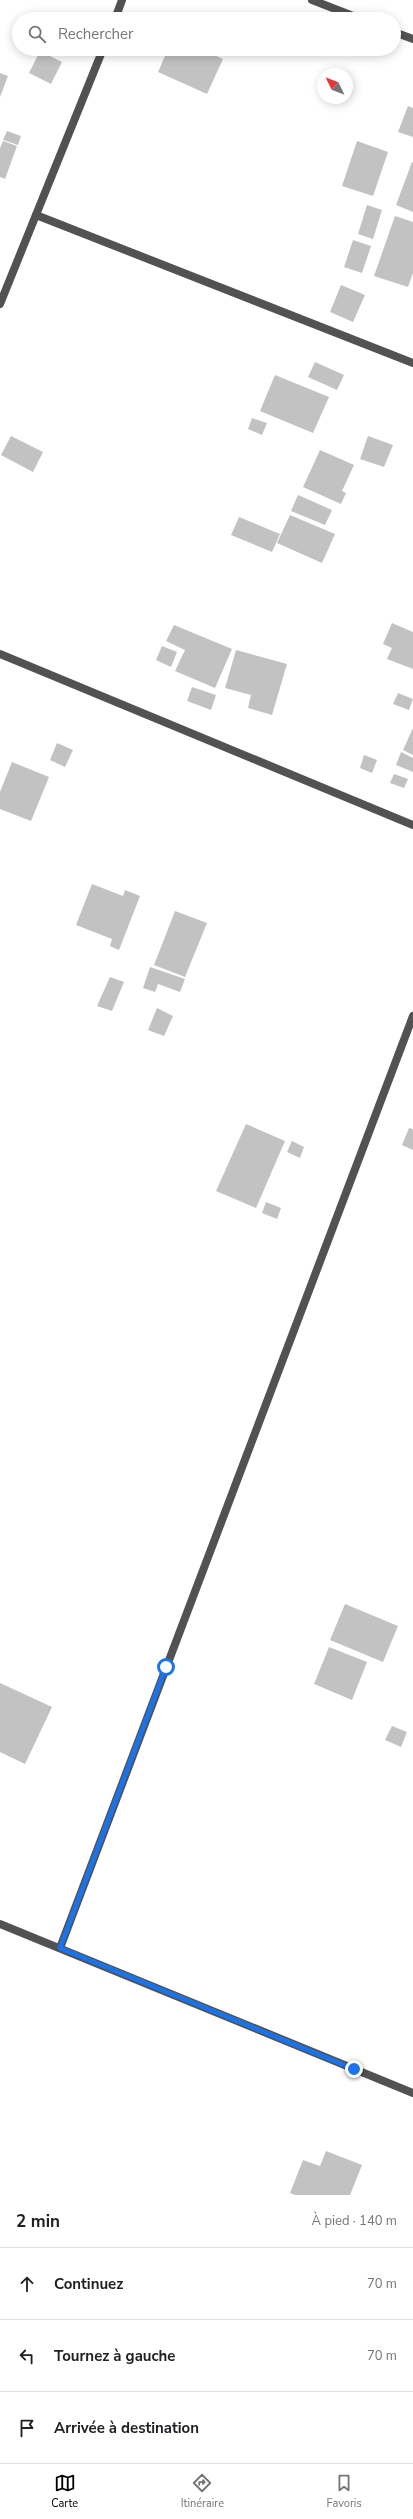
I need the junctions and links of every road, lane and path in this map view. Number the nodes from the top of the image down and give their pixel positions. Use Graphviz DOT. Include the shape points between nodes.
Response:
graph roads {
  1 [pos="122,0"];
  2 [pos="312,0"];
  3 [pos="118,12"];
  4 [pos="343,12"];
  5 [pos="401,35"];
  6 [pos="413,39"];
  7 [pos="100,56"];
  8 [pos="36,214"];
  9 [pos="0,304"];
  10 [pos="413,363"];
  11 [pos="0,654"];
  12 [pos="413,825"];
  13 [pos="413,1016"];
  14 [pos="0,1924"];
  15 [pos="60,1948"];
  16 [pos="413,2093"];
  1 -- 3 [label="street"];
  2 -- 4 [label="street"];
  5 -- 6 [label="street"];
  7 -- 8 [label="street"];
  8 -- 9 [label="street"];
  8 -- 10 [label="street"];
  11 -- 12 [label="street"];
  13 -- 15 [label="street"];
  14 -- 15 [label="street"];
  15 -- 16 [label="street"];
}
